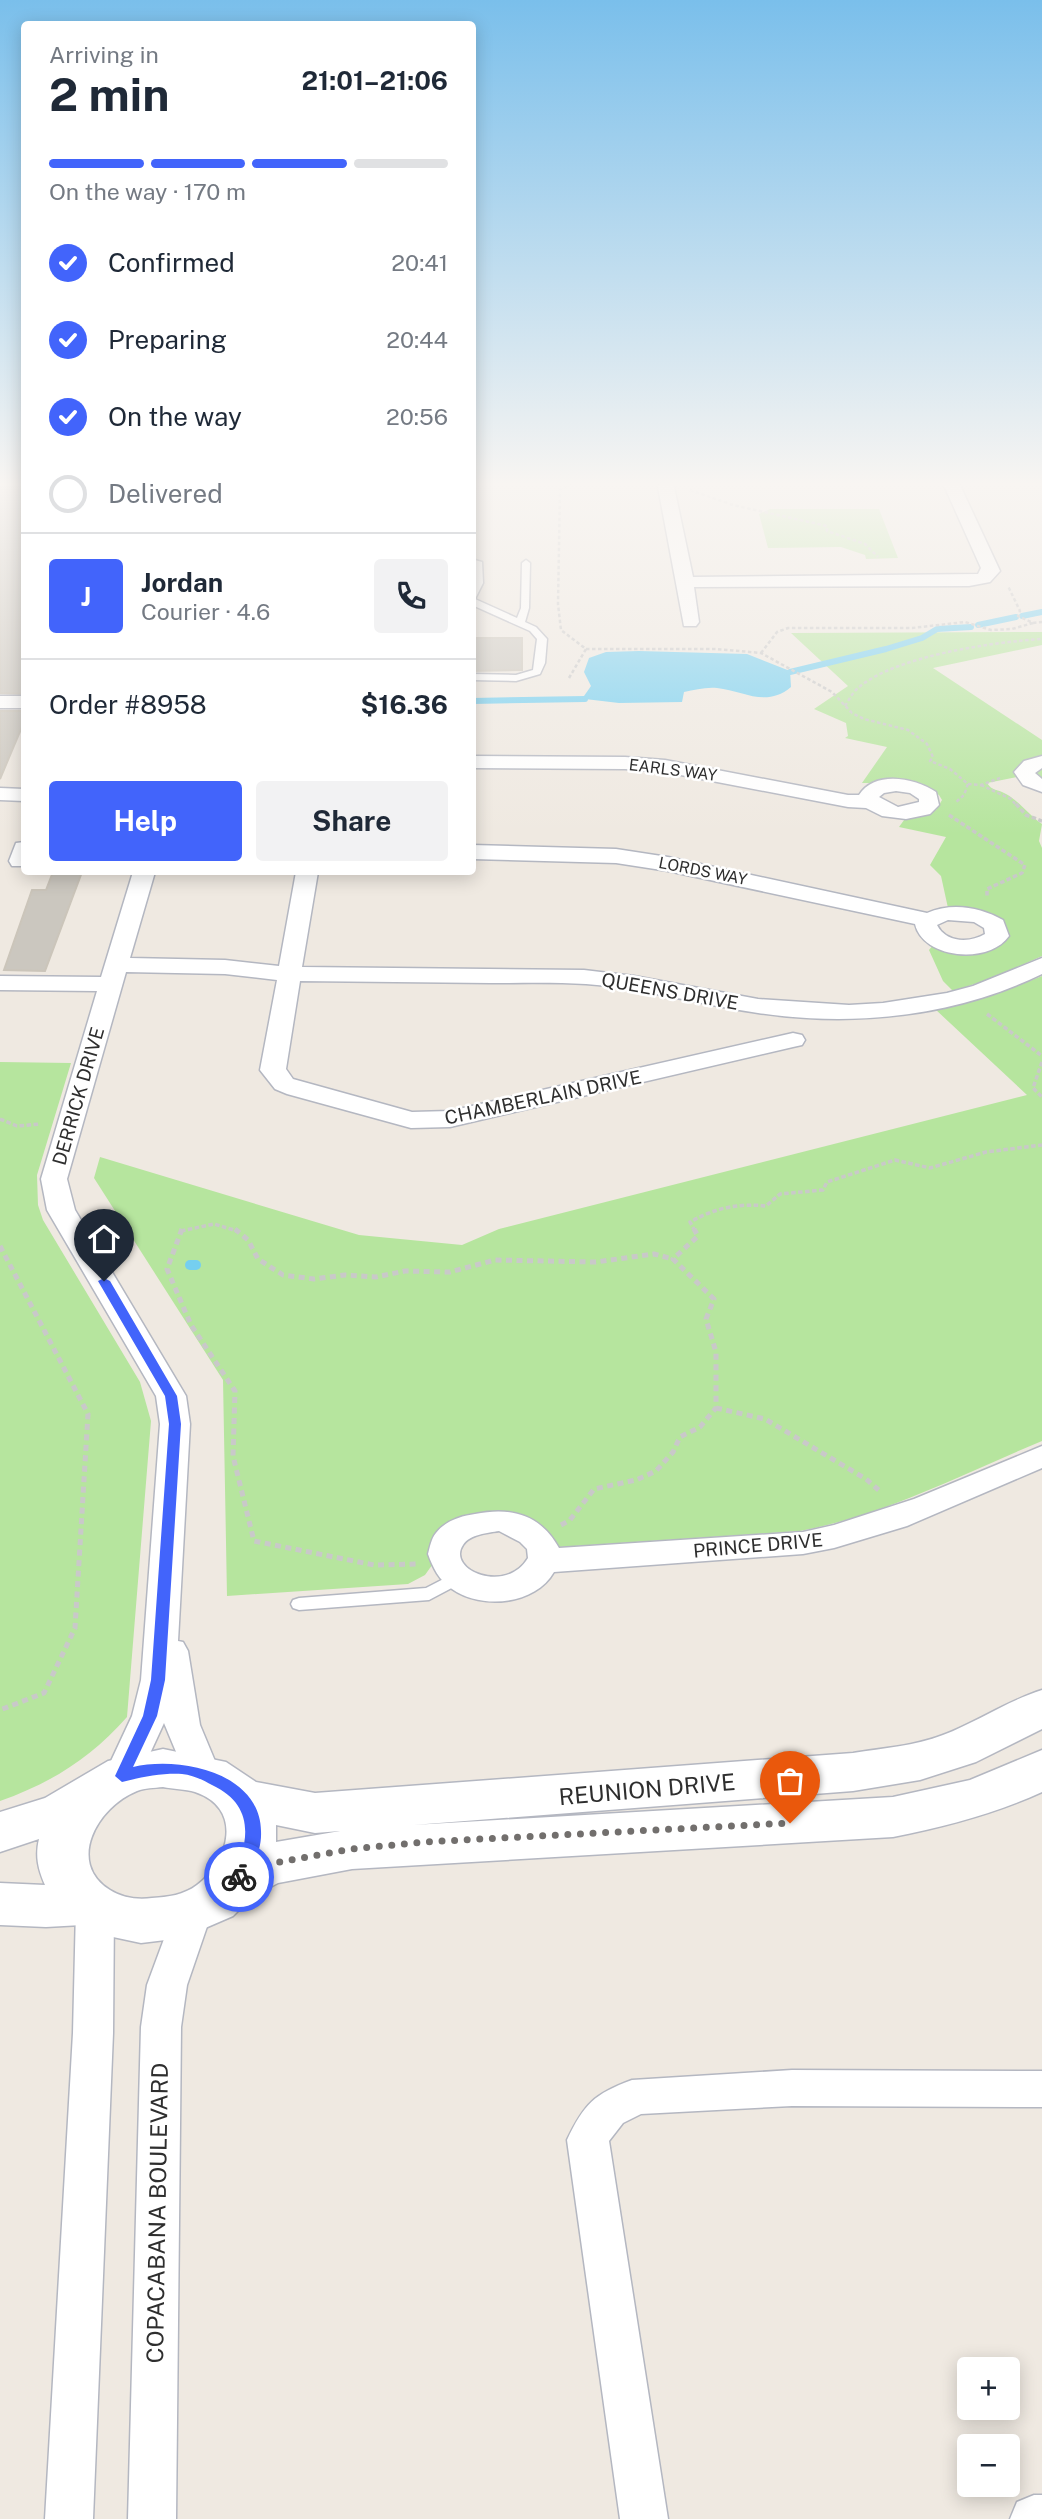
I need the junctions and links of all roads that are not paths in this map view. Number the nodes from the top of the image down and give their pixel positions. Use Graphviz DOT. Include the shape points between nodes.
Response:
graph roads {
  1 [pos="525,599"];
  2 [pos="687,599"];
  3 [pos="476,601"];
  4 [pos="690,622"];
  5 [pos="520,623"];
  6 [pos="476,677"];
  7 [pos="0,702"];
  8 [pos="21,702"];
  9 [pos="476,762"];
  10 [pos="1042,762"];
  11 [pos="1034,782"];
  12 [pos="0,794"];
  13 [pos="21,795"];
  14 [pos="870,802"];
  15 [pos="476,852"];
  16 [pos="143,875"];
  17 [pos="306,875"];
  18 [pos="929,920"];
  19 [pos="1042,965"];
  20 [pos="290,974"];
  21 [pos="113,976"];
  22 [pos="0,983"];
  23 [pos="793,1040"];
  24 [pos="1042,1456"];
  25 [pos="540,1549"];
  26 [pos="451,1571"];
  27 [pos="164,1589"];
  28 [pos="299,1604"];
  29 [pos="1042,1708"];
  30 [pos="1042,1769"];
  31 [pos="111,1784"];
  32 [pos="222,1786"];
  33 [pos="0,1832"];
  34 [pos="237,1880"];
  35 [pos="0,1904"];
  36 [pos="91,1906"];
  37 [pos="193,1912"];
  38 [pos="1042,2088"];
  39 [pos="69,2519"];
  40 [pos="152,2519"];
  41 [pos="645,2519"];
  42 [pos="1034,2519"];
  43 [pos="1042,2519"];
  1 -- 5 [label="lane"];
  2 -- 4 [label="street"];
  3 -- 5 [label="lane"];
  5 -- 6 [label="lane" via="542,639 537,672 516,678"];
  7 -- 8 [label="street"];
  9 -- 14 [label="street, EARLS WAY" via="665,766"];
  10 -- 11 [label="street" via="1027,768"];
  12 -- 13 [label="street"];
  15 -- 18 [label="street, LORDS WAY" via="616,856 668,863"];
  16 -- 21 [label="street, DERRICK DRIVE"];
  17 -- 20 [label="street, CHAMBERLAIN DRIVE"];
  19 -- 20 [label="street, QUEENS DRIVE" via="1007,982 936,1002 832,1012 784,1009 584,977"];
  20 -- 21 [label="street, QUEENS DRIVE" via="222,983"];
  20 -- 23 [label="street, CHAMBERLAIN DRIVE" via="272,1070 278,1078 296,1089 411,1121 450,1119"];
  21 -- 22 [label="street, QUEENS DRIVE"];
  21 -- 27 [label="street, DERRICK DRIVE" via="54,1179 61,1210 171,1396 175,1424"];
  24 -- 25 [label="street, PRINCE DRIVE" via="860,1531 803,1543"];
  25 -- 26 [label="street" via="537,1572 510,1588 473,1587"];
  25 -- 26 [label="street" via="519,1524 478,1521 448,1540 443,1553"];
  26 -- 28 [label="lane" via="429,1594"];
  27 -- 31 [label="street, DERRICK DRIVE" via="153,1704 145,1728"];
  27 -- 32 [label="street, DERRICK DRIVE" via="182,1725"];
  29 -- 32 [label="street, REUNION DRIVE" via="958,1749 920,1761 853,1772 315,1812"];
  30 -- 34 [label="street, REUNION DRIVE" via="969,1802 893,1817 352,1849 268,1864"];
  31 -- 32 [label="street" via="163,1768 183,1769"];
  31 -- 33 [label="street" via="62,1812"];
  31 -- 36 [label="street" via="83,1803 71,1819 60,1854 72,1888"];
  32 -- 34 [label="street" via="252,1821 254,1832 250,1857"];
  34 -- 37 [label="street"];
  35 -- 36 [label="street"];
  36 -- 37 [label="street" via="117,1918 142,1921"];
  36 -- 39 [label="street" via="93,2033"];
  37 -- 40 [label="street, COPACABANA BOULEVARD" via="167,1985 161,2027"];
  38 -- 41 [label="street" via="792,2088 641,2096 626,2098 594,2123 587,2140"];
  42 -- 43 [label="street"];
}
